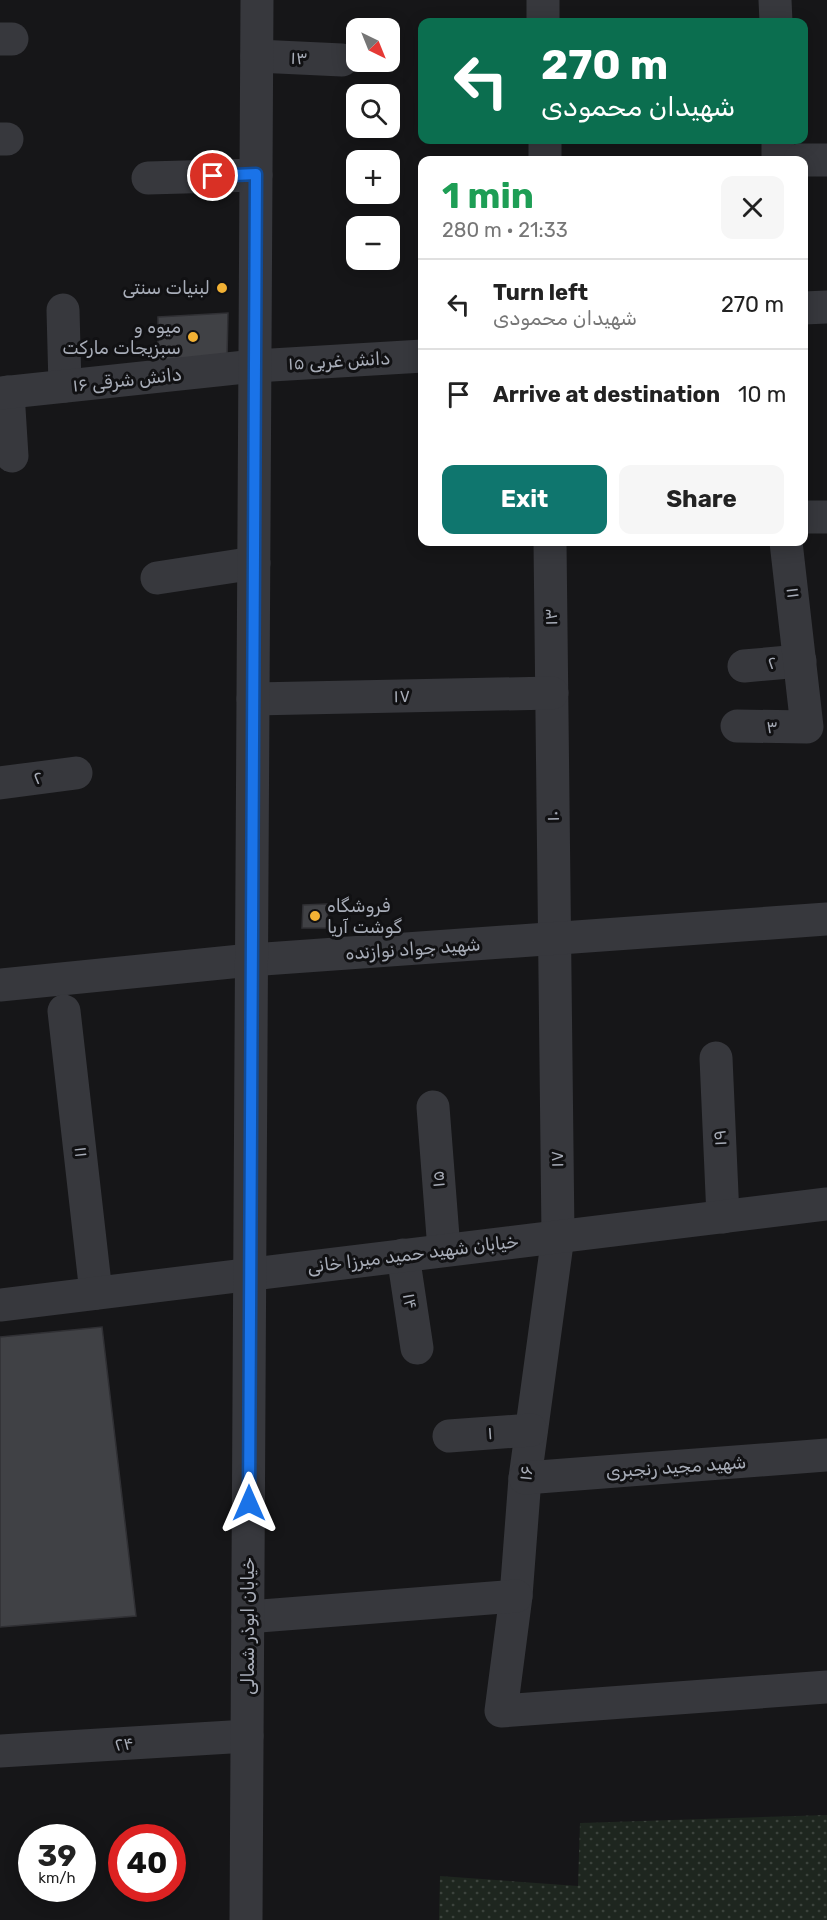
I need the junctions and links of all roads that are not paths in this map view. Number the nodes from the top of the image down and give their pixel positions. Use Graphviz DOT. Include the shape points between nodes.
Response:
graph roads {
  1 [pos="257,0"];
  2 [pos="543,0"];
  3 [pos="775,0"];
  4 [pos="543,18"];
  5 [pos="776,18"];
  6 [pos="257,56"];
  7 [pos="342,60"];
  8 [pos="808,160"];
  9 [pos="827,160"];
  10 [pos="256,174"];
  11 [pos="148,178"];
  12 [pos="827,307"];
  13 [pos="808,308"];
  14 [pos="63,310"];
  15 [pos="418,356"];
  16 [pos="255,366"];
  17 [pos="65,386"];
  18 [pos="4,393"];
  19 [pos="12,456"];
  20 [pos="827,517"];
  21 [pos="808,518"];
  22 [pos="550,546"];
  23 [pos="787,546"];
  24 [pos="254,563"];
  25 [pos="157,578"];
  26 [pos="808,650"];
  27 [pos="744,666"];
  28 [pos="552,693"];
  29 [pos="253,699"];
  30 [pos="737,726"];
  31 [pos="807,727"];
  32 [pos="76,773"];
  33 [pos="0,783"];
  34 [pos="827,919"];
  35 [pos="555,938"];
  36 [pos="251,960"];
  37 [pos="0,986"];
  38 [pos="64,1011"];
  39 [pos="716,1058"];
  40 [pos="433,1107"];
  41 [pos="827,1204"];
  42 [pos="723,1217"];
  43 [pos="558,1236"];
  44 [pos="444,1250"];
  45 [pos="403,1255"];
  46 [pos="250,1274"];
  47 [pos="96,1293"];
  48 [pos="0,1305"];
  49 [pos="417,1348"];
  50 [pos="531,1430"];
  51 [pos="450,1436"];
  52 [pos="827,1455"];
  53 [pos="525,1478"];
  54 [pos="516,1596"];
  55 [pos="248,1617"];
  56 [pos="827,1687"];
  57 [pos="247,1736"];
  58 [pos="0,1751"];
  59 [pos="246,1920"];
  1 -- 6 [label="street, خیابان ابوذر شمالی"];
  2 -- 4 [label="street"];
  3 -- 5 [label="street"];
  6 -- 7 [label="street, ۱۳"];
  6 -- 10 [label="street, خیابان ابوذر شمالی"];
  8 -- 9 [label="street"];
  10 -- 11 [label="street"];
  10 -- 16 [label="street, خیابان ابوذر شمالی"];
  12 -- 13 [label="street"];
  14 -- 17 [label="street"];
  15 -- 16 [label="street, دانش غربی ۱۵"];
  16 -- 17 [label="street, دانش شرقی ۱۶"];
  16 -- 24 [label="street, خیابان ابوذر شمالی"];
  17 -- 18 [label="street, دانش شرقی ۱۶"];
  18 -- 19 [label="street"];
  20 -- 21 [label="street"];
  22 -- 28 [label="street, ۱۳"];
  23 -- 26 [label="street, ۱۱"];
  24 -- 25 [label="street"];
  24 -- 29 [label="street, خیابان ابوذر شمالی"];
  26 -- 27 [label="street, ۲"];
  26 -- 31 [label="street, ۱۱"];
  28 -- 29 [label="street, ۱۷"];
  28 -- 35 [label="street, ۱۰"];
  29 -- 36 [label="street, خیابان ابوذر شمالی"];
  30 -- 31 [label="street, ۳"];
  32 -- 33 [label="street, ۲"];
  34 -- 35 [label="street, شهید جواد نوازنده"];
  35 -- 36 [label="street, شهید جواد نوازنده"];
  35 -- 43 [label="street, ۱۷"];
  36 -- 37 [label="street, شهید جواد نوازنده"];
  36 -- 46 [label="street, خیابان ابوذر شمالی"];
  38 -- 47 [label="street, ۱۱"];
  39 -- 42 [label="street, ۱۹"];
  40 -- 44 [label="street, ۱۵"];
  41 -- 42 [label="street, خیابان شهید حمید میرزا خانی"];
  42 -- 43 [label="street, خیابان شهید حمید میرزا خانی"];
  43 -- 44 [label="street, خیابان شهید حمید میرزا خانی"];
  43 -- 50 [label="street, ۱۶"];
  44 -- 45 [label="street, خیابان شهید حمید میرزا خانی"];
  45 -- 46 [label="street, خیابان شهید حمید میرزا خانی"];
  45 -- 49 [label="street, ۱۴"];
  46 -- 47 [label="street, خیابان شهید حمید میرزا خانی"];
  46 -- 55 [label="street, خیابان ابوذر شمالی"];
  47 -- 48 [label="street, خیابان شهید حمید میرزا خانی"];
  50 -- 51 [label="street, ۱"];
  50 -- 53 [label="street, ۱۶"];
  52 -- 53 [label="street, شهید مجید رنجبری"];
  53 -- 54 [label="street, ۱۶"];
  54 -- 55 [label="street"];
  54 -- 56 [label="street, ۱۶" via="501,1711"];
  55 -- 57 [label="street, خیابان ابوذر شمالی"];
  57 -- 58 [label="street, ۲۴"];
  57 -- 59 [label="street, خیابان ابوذر شمالی"];
}
